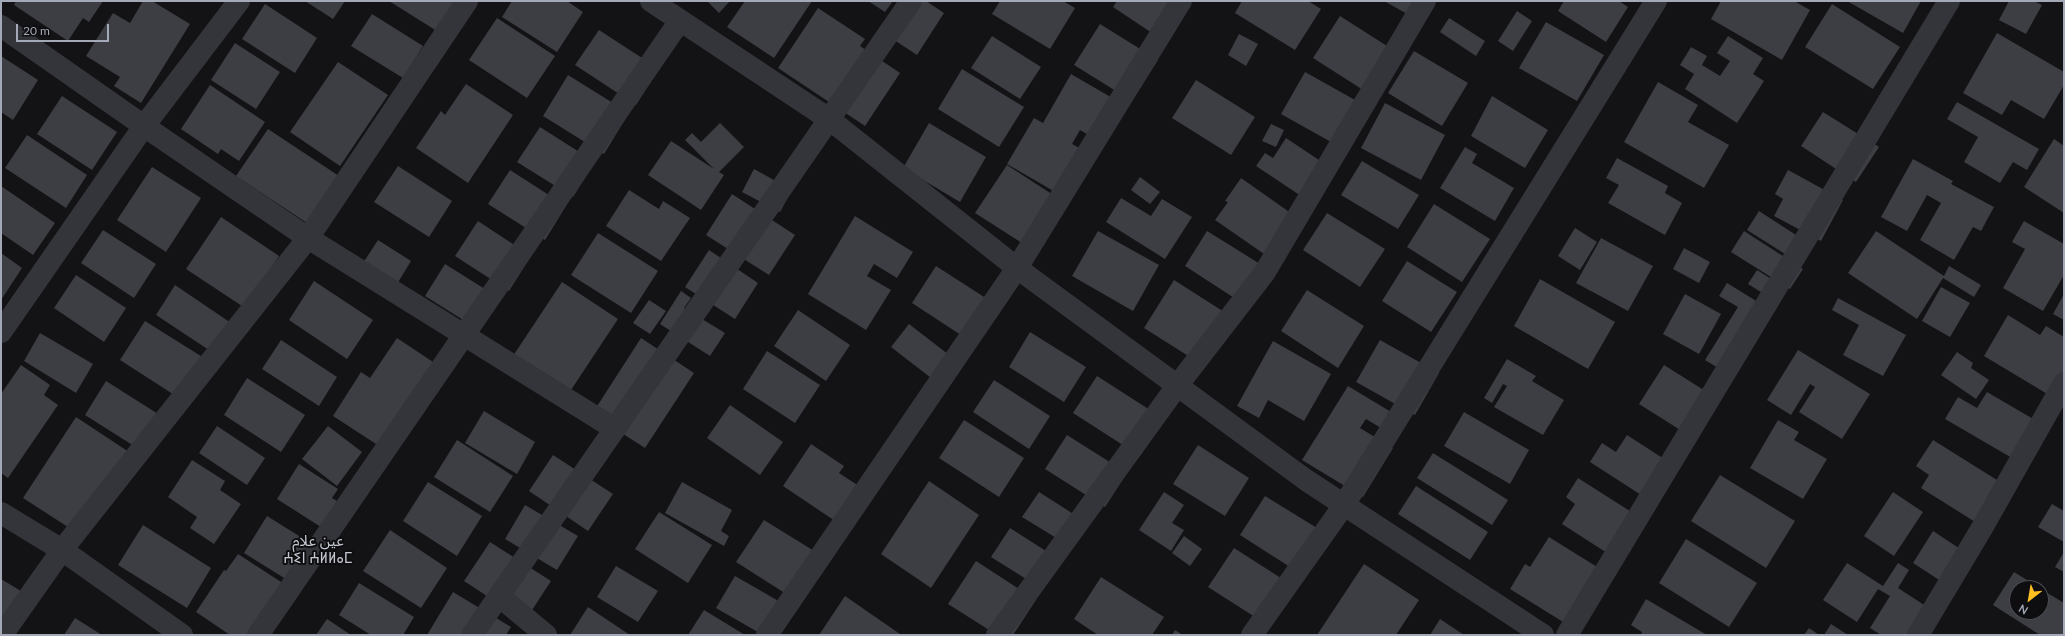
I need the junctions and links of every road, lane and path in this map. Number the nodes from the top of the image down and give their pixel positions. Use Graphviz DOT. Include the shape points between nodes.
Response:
graph roads {
  1 [pos="239,1"];
  2 [pos="467,1"];
  3 [pos="650,1"];
  4 [pos="911,1"];
  5 [pos="1181,1"];
  6 [pos="1425,1"];
  7 [pos="1656,1"];
  8 [pos="1949,1"];
  9 [pos="679,22"];
  10 [pos="1,26"];
  11 [pos="829,120"];
  12 [pos="144,126"];
  13 [pos="308,238"];
  14 [pos="1017,268"];
  15 [pos="1,332"];
  16 [pos="465,335"];
  17 [pos="2064,383"];
  18 [pos="1177,386"];
  19 [pos="615,429"];
  20 [pos="1344,505"];
  21 [pos="1,513"];
  22 [pos="62,550"];
  23 [pos="499,596"];
  24 [pos="1516,628"];
  25 [pos="2,635"];
  26 [pos="182,635"];
  27 [pos="258,635"];
  28 [pos="472,635"];
  29 [pos="546,635"];
  30 [pos="767,635"];
  31 [pos="997,635"];
  32 [pos="1252,635"];
  33 [pos="1543,635"];
  34 [pos="1567,635"];
  35 [pos="1918,635"];
  1 -- 12 [label="street"];
  2 -- 13 [label="street"];
  3 -- 9 [label="street"];
  4 -- 11 [label="street"];
  5 -- 14 [label="street"];
  6 -- 18 [label="street" via="1265,272"];
  7 -- 20 [label="street"];
  8 -- 34 [label="street"];
  9 -- 11 [label="street"];
  9 -- 16 [label="street"];
  10 -- 12 [label="street"];
  11 -- 14 [label="street"];
  11 -- 19 [label="street"];
  12 -- 13 [label="street"];
  12 -- 15 [label="street"];
  13 -- 16 [label="street"];
  13 -- 22 [label="street"];
  14 -- 18 [label="street"];
  14 -- 30 [label="street"];
  16 -- 19 [label="street"];
  16 -- 27 [label="street"];
  17 -- 35 [label="street"];
  18 -- 20 [label="street"];
  18 -- 31 [label="street"];
  19 -- 23 [label="street"];
  20 -- 24 [label="street"];
  20 -- 32 [label="street"];
  21 -- 22 [label="street"];
  22 -- 25 [label="street"];
  22 -- 26 [label="street"];
  23 -- 28 [label="street"];
  23 -- 29 [label="street"];
  24 -- 33 [label="street"];
}
